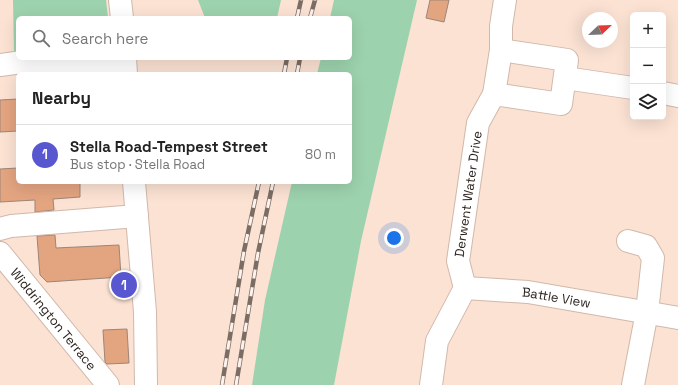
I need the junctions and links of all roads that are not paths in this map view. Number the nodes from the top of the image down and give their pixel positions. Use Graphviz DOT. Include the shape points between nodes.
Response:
graph roads {
  1 [pos="120,0"];
  2 [pos="505,0"];
  3 [pos="122,16"];
  4 [pos="501,50"];
  5 [pos="0,65"];
  6 [pos="125,67"];
  7 [pos="565,78"];
  8 [pos="630,88"];
  9 [pos="494,94"];
  10 [pos="666,94"];
  11 [pos="678,96"];
  12 [pos="134,184"];
  13 [pos="137,216"];
  14 [pos="0,229"];
  15 [pos="628,241"];
  16 [pos="0,253"];
  17 [pos="465,288"];
  18 [pos="647,312"];
  19 [pos="678,318"];
  20 [pos="108,385"];
  21 [pos="146,385"];
  22 [pos="432,385"];
  23 [pos="633,385"];
  1 -- 3 [label="street"];
  2 -- 4 [label="street, Derwent Water Drive"];
  4 -- 7 [label="street" via="568,60"];
  4 -- 9 [label="street, Derwent Water Drive"];
  5 -- 6 [label="street" via="22,62"];
  7 -- 8 [label="street"];
  7 -- 9 [label="street" via="561,104"];
  9 -- 17 [label="street, Derwent Water Drive" via="478,123 458,261"];
  10 -- 11 [label="street"];
  12 -- 13 [label="street"];
  13 -- 14 [label="street" via="10,226"];
  13 -- 21 [label="street" via="145,312"];
  15 -- 18 [label="street" via="646,246 653,258"];
  16 -- 20 [label="street, Widdrington Terrace"];
  17 -- 18 [label="street, Battle View" via="528,292"];
  17 -- 22 [label="street" via="437,341"];
  18 -- 19 [label="street, Battle View"];
  18 -- 23 [label="street"];
}
